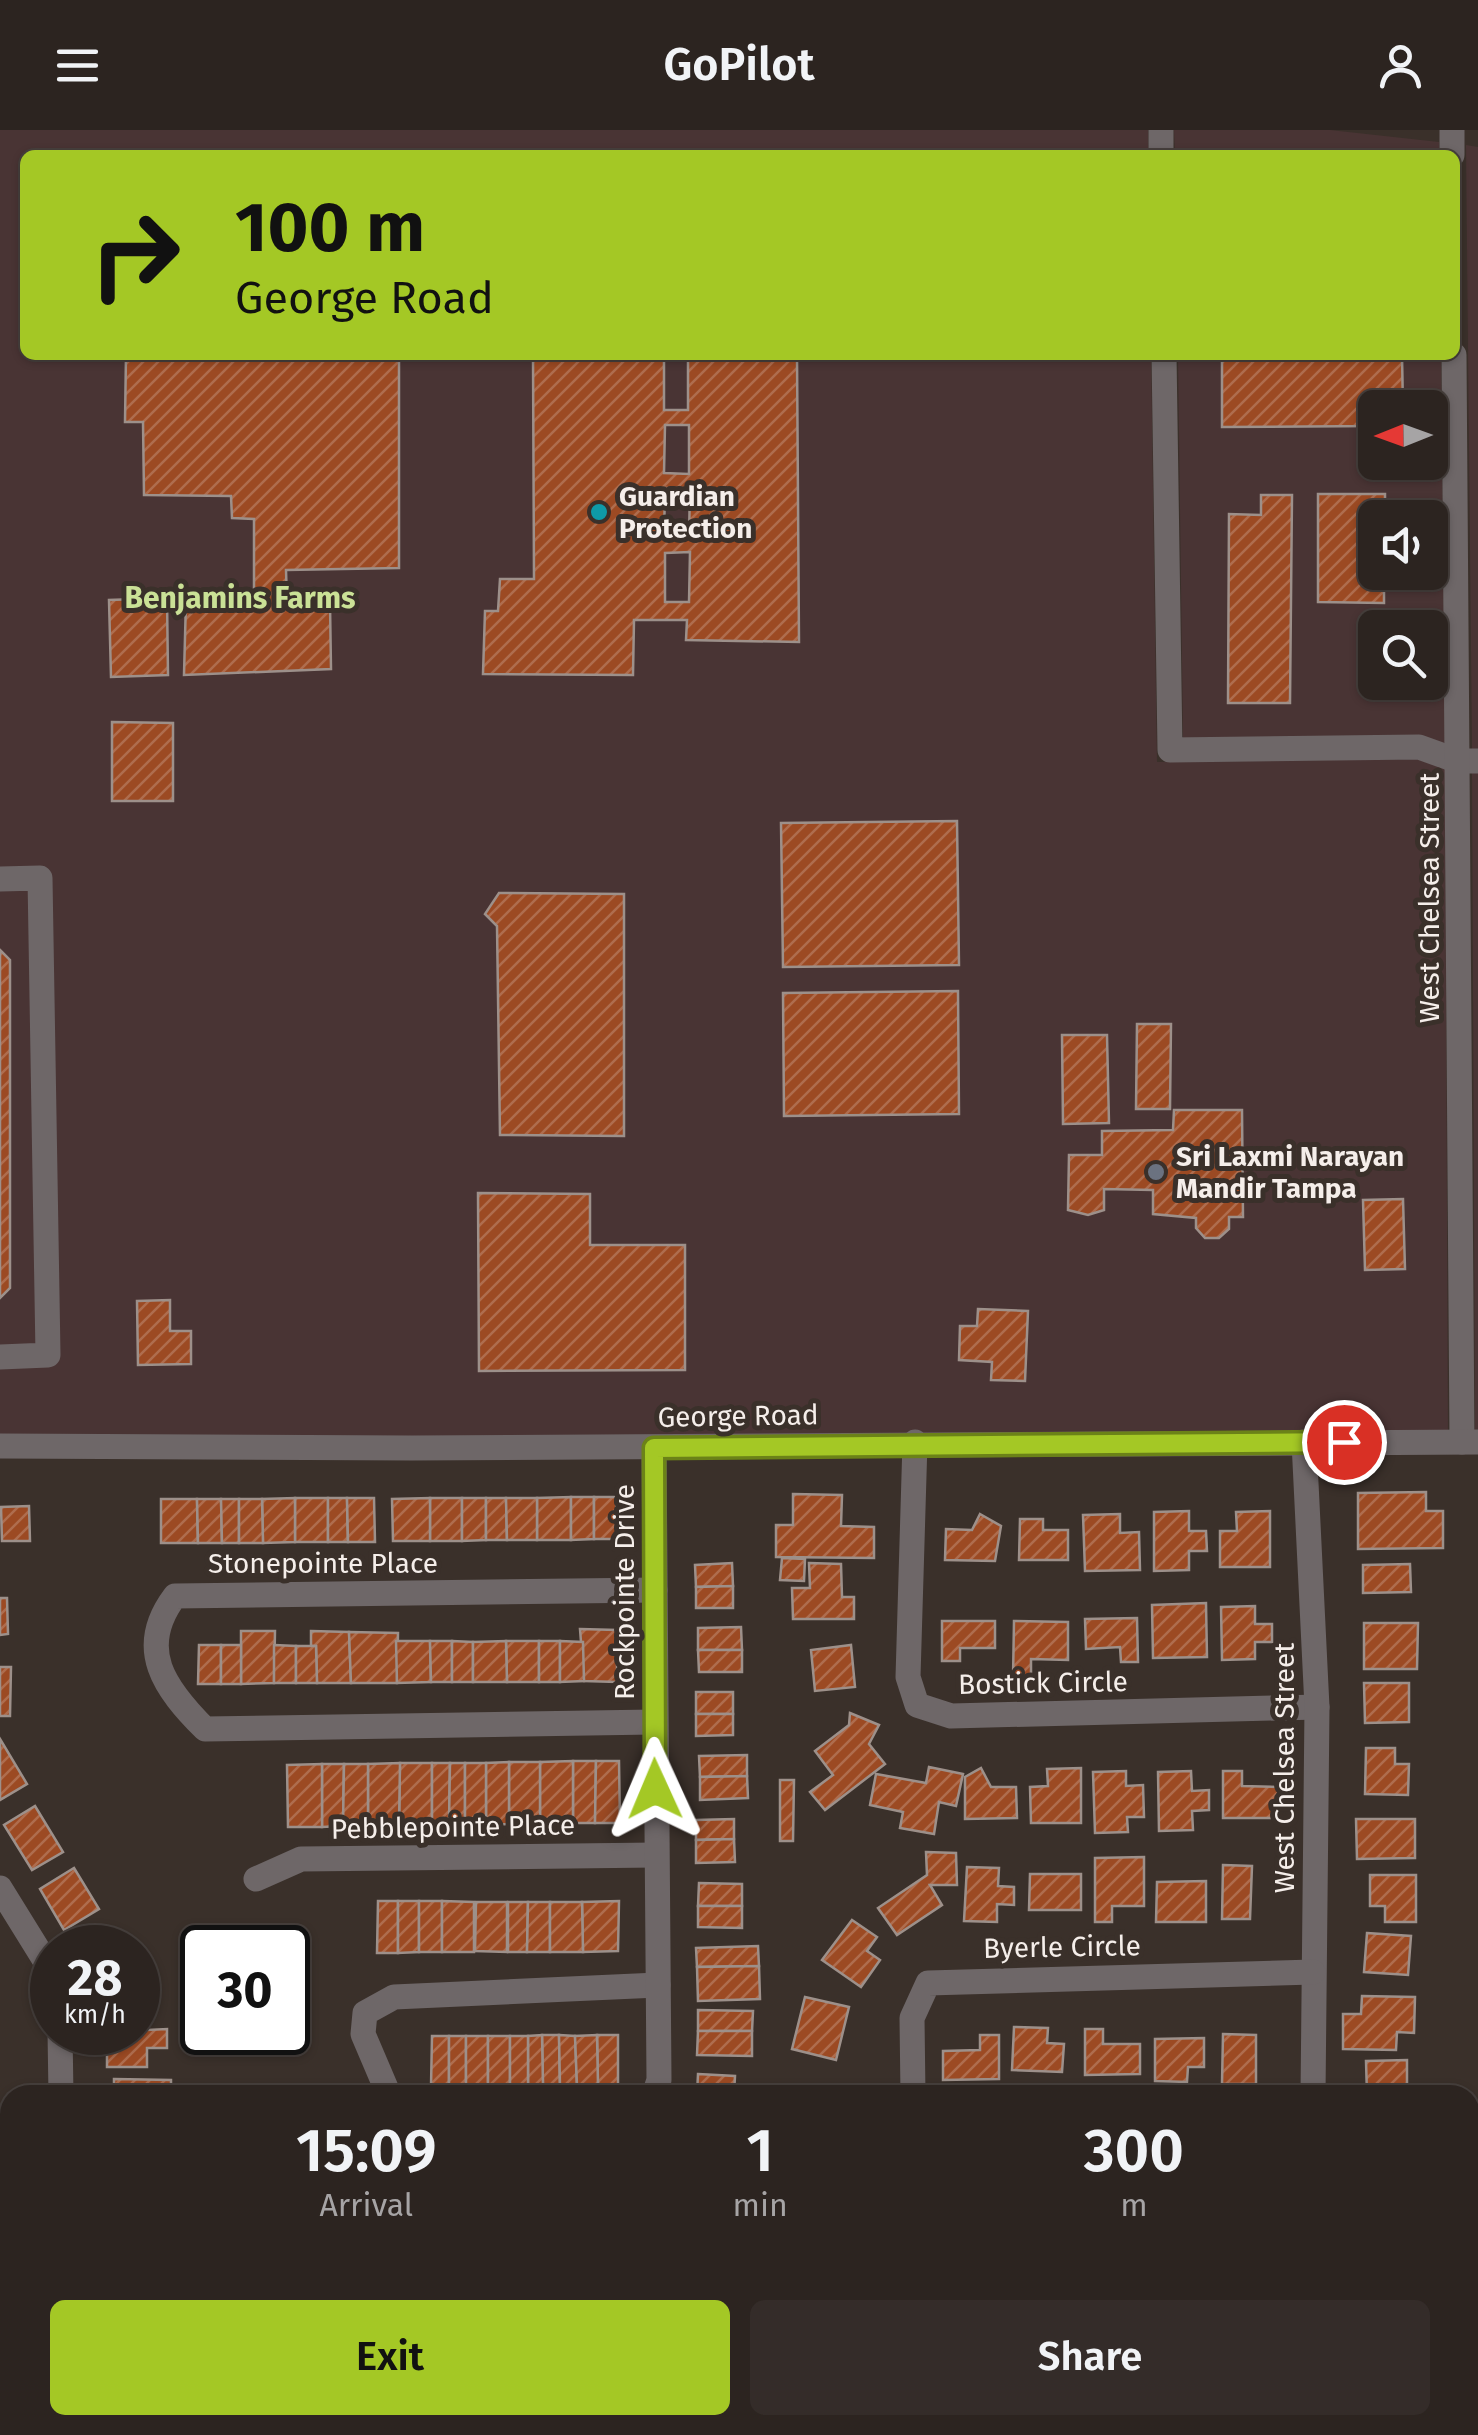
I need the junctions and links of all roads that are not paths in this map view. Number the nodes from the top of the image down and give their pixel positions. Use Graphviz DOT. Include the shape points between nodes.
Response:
graph roads {
  1 [pos="1164,360"];
  2 [pos="1454,360"];
  3 [pos="1468,761"];
  4 [pos="0,879"];
  5 [pos="0,1357"];
  6 [pos="915,1442"];
  7 [pos="1304,1442"];
  8 [pos="1470,1442"];
  9 [pos="0,1446"];
  10 [pos="654,1448"];
  11 [pos="655,1590"];
  12 [pos="1317,1707"];
  13 [pos="654,1722"];
  14 [pos="656,1855"];
  15 [pos="256,1879"];
  16 [pos="0,1888"];
  17 [pos="30,1936"];
  18 [pos="1313,1972"];
  19 [pos="658,1986"];
  20 [pos="61,2055"];
  21 [pos="62,2085"];
  22 [pos="385,2085"];
  23 [pos="657,2085"];
  24 [pos="913,2085"];
  25 [pos="1313,2085"];
  1 -- 3 [label="street" via="1170,750 1420,747"];
  2 -- 3 [label="street, West Chelsea Street"];
  3 -- 8 [label="street, West Chelsea Street"];
  4 -- 5 [label="street" via="40,878 48,1356"];
  6 -- 7 [label="street, George Road"];
  6 -- 10 [label="street, George Road"];
  6 -- 12 [label="street, Bostick Circle" via="908,1677 917,1705 950,1716"];
  7 -- 8 [label="street, George Road"];
  7 -- 12 [label="street, West Chelsea Street"];
  9 -- 10 [label="street, George Road"];
  10 -- 11 [label="street, Rockpointe Drive"];
  11 -- 13 [label="street, Rockpointe Drive"];
  11 -- 13 [label="street, Stonepointe Place" via="175,1596 160,1616 156,1656 169,1693 205,1728"];
  12 -- 18 [label="street, West Chelsea Street"];
  13 -- 14 [label="street, Rockpointe Drive"];
  14 -- 15 [label="street, Pebblepointe Place" via="301,1859"];
  14 -- 19 [label="street, Rockpointe Drive"];
  16 -- 17 [label="street"];
  18 -- 24 [label="street, Byerle Circle" via="928,1983 912,2018"];
  18 -- 25 [label="street, West Chelsea Street"];
  19 -- 22 [label="street" via="378,2002 365,2013 362,2034"];
  19 -- 23 [label="street, Rockpointe Drive"];
  20 -- 21 [label="street"];
}
